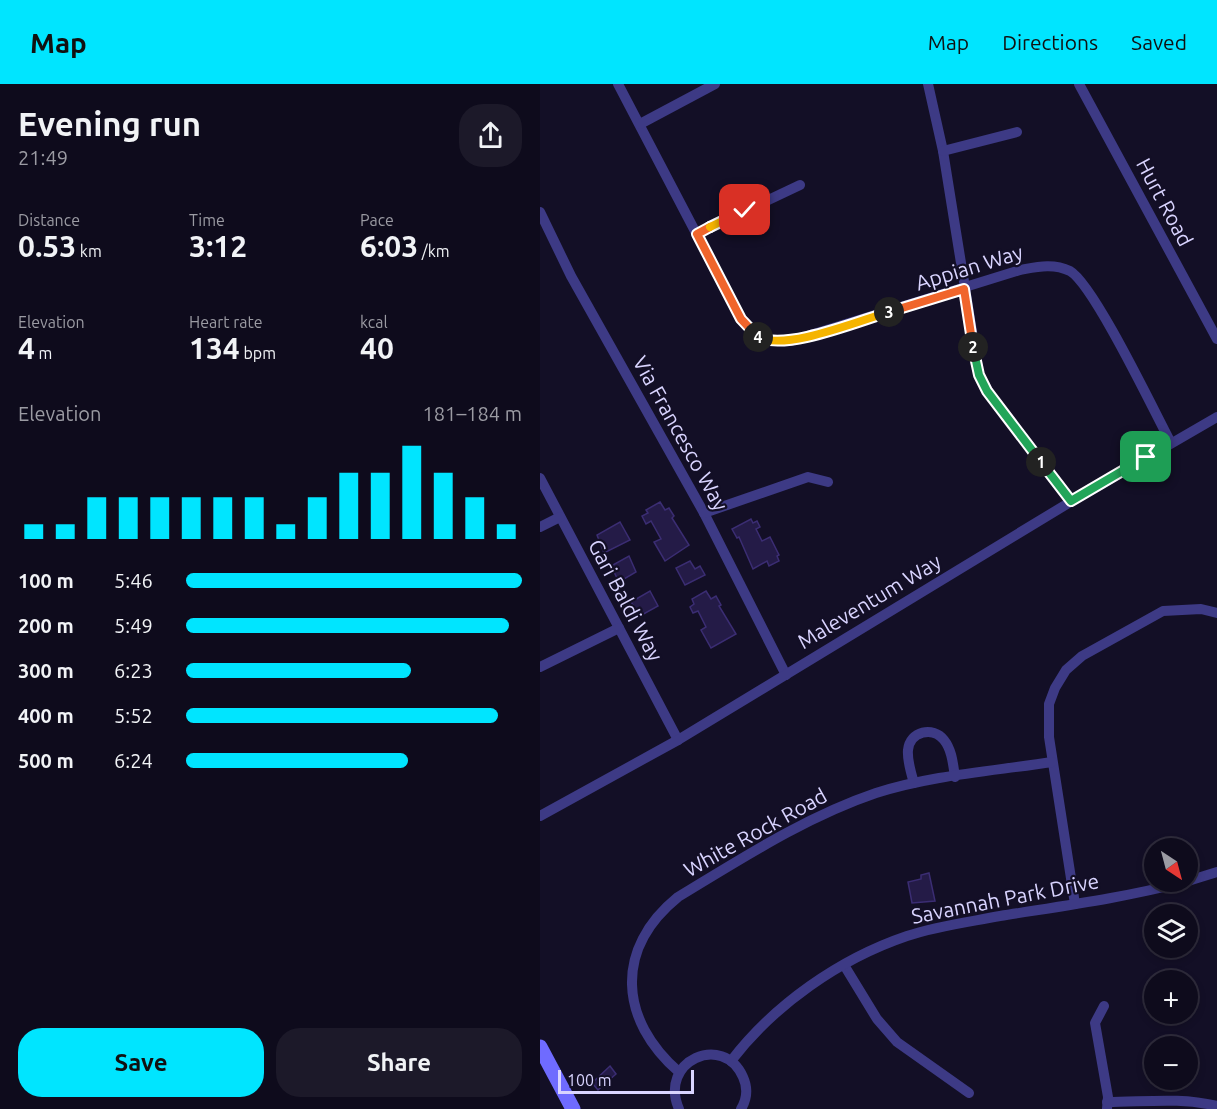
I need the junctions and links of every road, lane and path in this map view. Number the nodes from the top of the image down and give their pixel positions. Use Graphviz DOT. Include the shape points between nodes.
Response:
graph roads {
  1 [pos="618,84"];
  2 [pos="715,84"];
  3 [pos="928,84"];
  4 [pos="1079,84"];
  5 [pos="640,124"];
  6 [pos="1017,132"];
  7 [pos="943,151"];
  8 [pos="800,185"];
  9 [pos="540,212"];
  10 [pos="697,234"];
  11 [pos="964,289"];
  12 [pos="1217,339"];
  13 [pos="1217,417"];
  14 [pos="1171,443"];
  15 [pos="540,478"];
  16 [pos="828,482"];
  17 [pos="1071,501"];
  18 [pos="704,513"];
  19 [pos="560,517"];
  20 [pos="540,527"];
  21 [pos="1217,613"];
  22 [pos="619,628"];
  23 [pos="540,667"];
  24 [pos="786,675"];
  25 [pos="678,740"];
  26 [pos="1052,762"];
  27 [pos="956,777"];
  28 [pos="914,783"];
  29 [pos="540,816"];
  30 [pos="1217,872"];
  31 [pos="1198,878"];
  32 [pos="1146,892"];
  33 [pos="1075,904"];
  34 [pos="844,965"];
  35 [pos="1104,1006"];
  36 [pos="540,1047"];
  37 [pos="731,1061"];
  38 [pos="679,1072"];
  39 [pos="969,1093"];
  40 [pos="1107,1106"];
  41 [pos="1217,1106"];
  42 [pos="678,1108"];
  43 [pos="573,1109"];
  44 [pos="741,1109"];
  1 -- 5 [label="street, Appian Way"];
  2 -- 5 [label="street"];
  3 -- 7 [label="street"];
  4 -- 12 [label="street, Hurt Road"];
  5 -- 10 [label="street, Appian Way"];
  6 -- 7 [label="street"];
  7 -- 11 [label="street"];
  8 -- 10 [label="street"];
  9 -- 18 [label="street, Via Francesco Way" via="571,276"];
  10 -- 11 [label="street, Appian Way" via="741,319 755,335 771,342 791,341"];
  11 -- 14 [label="street, Appian Way" via="1036,267 1057,266 1074,274 1092,296"];
  11 -- 17 [label="street" via="982,383"];
  13 -- 14 [label="street, Maleventum Way"];
  14 -- 17 [label="street, Maleventum Way"];
  15 -- 19 [label="street, Gari Baldi Way"];
  16 -- 18 [label="street" via="808,477"];
  17 -- 24 [label="street, Maleventum Way"];
  18 -- 24 [label="street, Via Francesco Way"];
  19 -- 20 [label="street"];
  19 -- 22 [label="street, Gari Baldi Way"];
  21 -- 26 [label="street" via="1201,609 1163,611 1082,656 1066,670 1049,704"];
  22 -- 23 [label="street"];
  22 -- 25 [label="street, Gari Baldi Way"];
  24 -- 25 [label="street, Maleventum Way"];
  25 -- 29 [label="street, Maleventum Way"];
  26 -- 27 [label="street, White Rock Road"];
  26 -- 33 [label="street"];
  27 -- 28 [label="street, White Rock Road"];
  27 -- 28 [label="street" via="943,739 933,732 922,733 910,741 908,751"];
  28 -- 38 [label="street, White Rock Road" via="859,799 799,827 678,897 652,921 634,956 634,1003 643,1031"];
  30 -- 31 [label="street, Savannah Park Drive"];
  32 -- 33 [label="street, Savannah Park Drive"];
  33 -- 34 [label="street, Savannah Park Drive" via="936,928 880,946"];
  34 -- 37 [label="street, Savannah Park Drive" via="781,1008"];
  34 -- 39 [label="street" via="897,1042"];
  35 -- 40 [label="street" via="1095,1023"];
  36 -- 43 [label="main road"];
  37 -- 38 [label="street" via="708,1055 696,1058"];
  37 -- 44 [label="street" via="746,1084"];
  38 -- 42 [label="street" via="674,1099"];
  40 -- 41 [label="street" via="1173,1099"];
}
